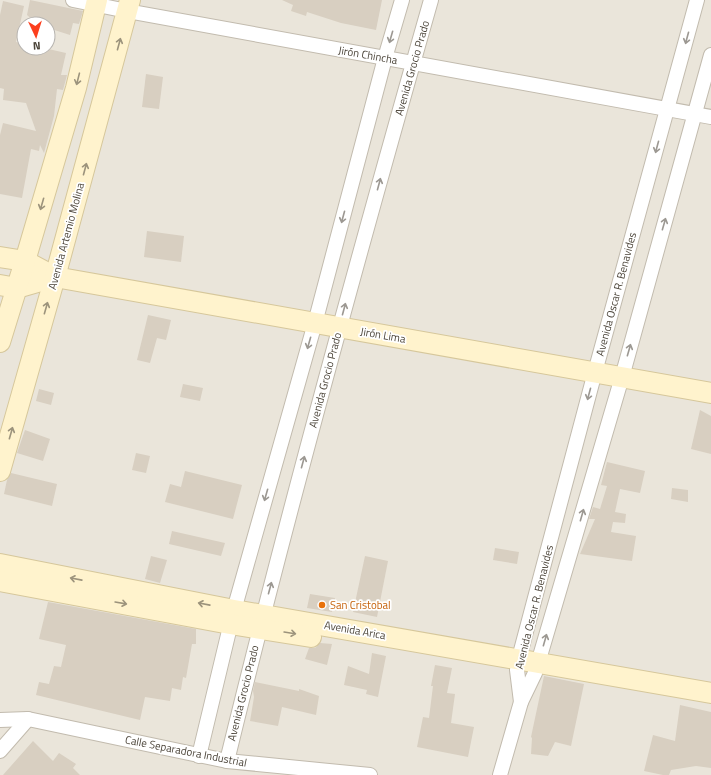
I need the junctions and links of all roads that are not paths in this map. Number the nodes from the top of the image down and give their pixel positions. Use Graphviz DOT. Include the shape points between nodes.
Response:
graph roads {
  1 [pos="73,0"];
  2 [pos="402,0"];
  3 [pos="431,0"];
  4 [pos="697,0"];
  5 [pos="97,2"];
  6 [pos="129,6"];
  7 [pos="711,54"];
  8 [pos="385,58"];
  9 [pos="413,63"];
  10 [pos="668,109"];
  11 [pos="695,114"];
  12 [pos="711,117"];
  13 [pos="0,257"];
  14 [pos="25,262"];
  15 [pos="55,277"];
  16 [pos="8,286"];
  17 [pos="315,323"];
  18 [pos="340,327"];
  19 [pos="0,342"];
  20 [pos="595,372"];
  21 [pos="622,377"];
  22 [pos="711,393"];
  23 [pos="0,471"];
  24 [pos="0,564"];
  25 [pos="0,581"];
  26 [pos="232,617"];
  27 [pos="261,621"];
  28 [pos="527,666"];
  29 [pos="711,693"];
  30 [pos="711,703"];
  31 [pos="28,719"];
  32 [pos="0,720"];
  33 [pos="0,751"];
  34 [pos="198,756"];
  35 [pos="227,761"];
  36 [pos="370,775"];
  37 [pos="500,775"];
  1 -- 5 [label="street, Jirón Chincha"];
  2 -- 8 [label="street, one-way"];
  3 -- 9 [label="street, Avenida Grocio Prado"];
  4 -- 10 [label="street, Avenida Oscar R. Benavides, one-way"];
  5 -- 6 [label="street, Jirón Chincha"];
  5 -- 14 [label="street, one-way" via="76,88"];
  6 -- 8 [label="street, Jirón Chincha"];
  15 -- 6 [label="street, Avenida Artemio Molina, one-way"];
  7 -- 11 [label="street, Avenida Oscar R. Benavides"];
  8 -- 9 [label="street, Jirón Chincha"];
  8 -- 17 [label="street, one-way"];
  9 -- 10 [label="street, Jirón Chincha"];
  18 -- 9 [label="street, Avenida Grocio Prado, one-way"];
  10 -- 11 [label="street, Jirón Chincha"];
  10 -- 20 [label="street, Avenida Oscar R. Benavides, one-way"];
  11 -- 12 [label="street, Jirón Chincha"];
  21 -- 11 [label="street, Avenida Oscar R. Benavides, one-way"];
  13 -- 14 [label="street"];
  14 -- 15 [label="street"];
  14 -- 16 [label="street"];
  15 -- 16 [label="street"];
  15 -- 17 [label="street, Jirón Lima"];
  23 -- 15 [label="street, Avenida Artemio Molina, one-way"];
  16 -- 19 [label="street"];
  17 -- 18 [label="street, Jirón Lima"];
  17 -- 26 [label="street, one-way"];
  18 -- 20 [label="street, Jirón Lima"];
  27 -- 18 [label="street, Avenida Grocio Prado, one-way"];
  20 -- 21 [label="street, Jirón Lima"];
  20 -- 28 [label="street, Avenida Oscar R. Benavides, one-way"];
  21 -- 22 [label="street, Jirón Lima"];
  28 -- 21 [label="street, Avenida Oscar R. Benavides, one-way"];
  26 -- 24 [label="street, Avenida Arica, one-way"];
  25 -- 26 [label="street, Avenida Arica, one-way"];
  26 -- 27 [label="street, Avenida Arica"];
  26 -- 34 [label="street"];
  27 -- 28 [label="street, Avenida Arica"];
  27 -- 35 [label="street, Avenida Grocio Prado"];
  28 -- 29 [label="street, Avenida Arica"];
  28 -- 30 [label="street, Avenida Arica"];
  28 -- 37 [label="street, Avenida Oscar R. Benavides" via="521,702"];
  31 -- 32 [label="street, Calle Separadora Industrial"];
  31 -- 33 [label="street"];
  31 -- 34 [label="street, Calle Separadora Industrial"];
  34 -- 35 [label="street, Calle Separadora Industrial"];
  35 -- 36 [label="street, Calle Separadora Industrial"];
}
